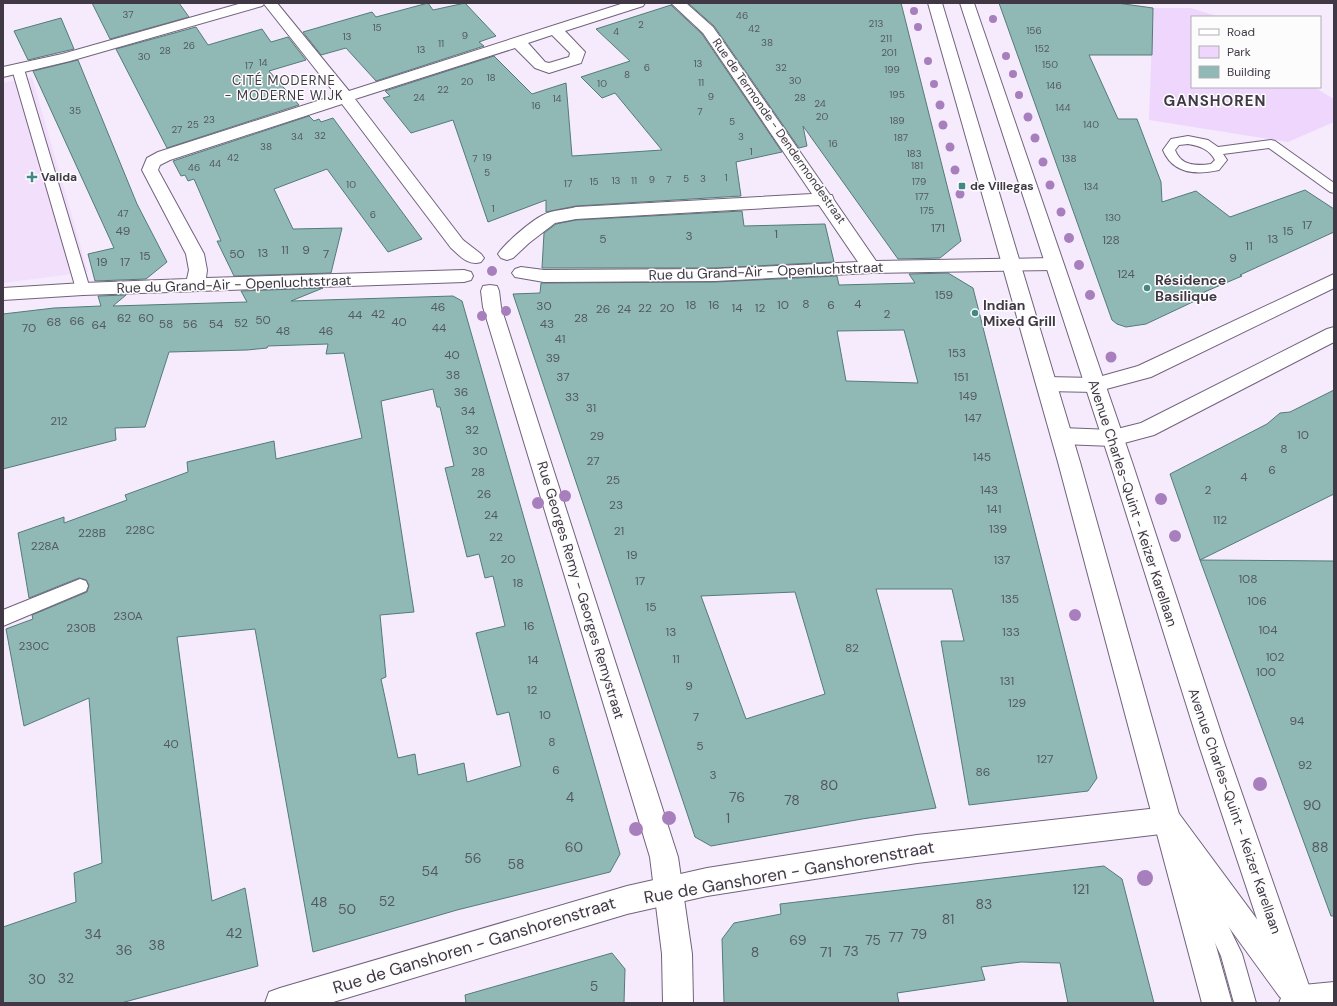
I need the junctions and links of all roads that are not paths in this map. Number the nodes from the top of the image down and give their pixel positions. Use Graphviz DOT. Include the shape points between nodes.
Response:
graph roads {
  1 [pos="257,3"];
  2 [pos="270,3"];
  3 [pos="638,3"];
  4 [pos="678,3"];
  5 [pos="935,3"];
  6 [pos="967,3"];
  7 [pos="216,8"];
  8 [pos="555,30"];
  9 [pos="518,42"];
  10 [pos="18,69"];
  11 [pos="3,72"];
  12 [pos="345,98"];
  13 [pos="1216,150"];
  14 [pos="1334,189"];
  15 [pos="826,199"];
  16 [pos="507,254"];
  17 [pos="475,258"];
  18 [pos="1054,264"];
  19 [pos="1011,265"];
  20 [pos="871,266"];
  21 [pos="464,276"];
  22 [pos="507,284"];
  23 [pos="1331,284"];
  24 [pos="195,285"];
  25 [pos="83,289"];
  26 [pos="3,294"];
  27 [pos="1334,334"];
  28 [pos="1046,384"];
  29 [pos="1095,385"];
  30 [pos="1061,436"];
  31 [pos="1113,438"];
  32 [pos="80,586"];
  33 [pos="3,618"];
  34 [pos="1167,820"];
  35 [pos="668,891"];
  36 [pos="1334,997"];
  37 [pos="1297,1002"];
  38 [pos="280,1003"];
  39 [pos="678,1003"];
  40 [pos="1217,1003"];
  41 [pos="1245,1003"];
  1 -- 7 [label="street"];
  2 -- 12 [label="street"];
  3 -- 8 [label="street"];
  4 -- 15 [label="street, Rue de Termonde - Dendermondestraat" via="708,30"];
  5 -- 19 [label="street"];
  6 -- 18 [label="street, Avenue Charles-Quint - Keizer Karellaan"];
  7 -- 10 [label="street" via="65,58"];
  8 -- 9 [label="street"];
  8 -- 9 [label="street" via="578,52 576,60 549,68 540,65"];
  9 -- 12 [label="street"];
  10 -- 11 [label="street"];
  10 -- 25 [label="lane"];
  12 -- 17 [label="street" via="457,244"];
  12 -- 24 [label="street" via="164,156 153,162 150,170 196,254 198,270"];
  13 -- 14 [label="lane" via="1271,144"];
  15 -- 16 [label="street" via="576,213 549,219"];
  15 -- 20 [label="street, Rue de Termonde - Dendermondestraat"];
  16 -- 17 [label="street" via="488,253"];
  16 -- 22 [label="street" via="517,260 521,268"];
  17 -- 21 [label="street" via="466,266"];
  18 -- 19 [label="street, Rue du Grand-Air - Openluchtstraat"];
  18 -- 29 [label="street, Avenue Charles-Quint - Keizer Karellaan"];
  19 -- 20 [label="street, Rue du Grand-Air - Openluchtstraat"];
  19 -- 28 [label="street"];
  20 -- 22 [label="street, Rue du Grand-Air - Openluchtstraat" via="715,275 544,276"];
  21 -- 22 [label="street, Rue du Grand-Air - Openluchtstraat" via="476,288"];
  21 -- 24 [label="street, Rue du Grand-Air - Openluchtstraat"];
  22 -- 35 [label="street, Rue Georges Remy - Georges Remystraat" via="492,307 664,857"];
  23 -- 29 [label="street" via="1144,372"];
  24 -- 25 [label="street, Rue du Grand-Air - Openluchtstraat"];
  25 -- 26 [label="street, Rue du Grand-Air - Openluchtstraat"];
  27 -- 31 [label="street" via="1146,429"];
  28 -- 29 [label="street"];
  28 -- 30 [label="street"];
  29 -- 31 [label="street, Avenue Charles-Quint - Keizer Karellaan"];
  30 -- 31 [label="street"];
  30 -- 34 [label="street"];
  31 -- 37 [label="street, Avenue Charles-Quint - Keizer Karellaan"];
  32 -- 33 [label="lane"];
  34 -- 35 [label="street, Rue de Ganshoren - Ganshorenstraat" via="917,849 707,882"];
  34 -- 37 [label="street"];
  34 -- 40 [label="street"];
  34 -- 41 [label="lane" via="1231,954"];
  35 -- 38 [label="street, Rue de Ganshoren - Ganshorenstraat" via="627,900"];
  35 -- 39 [label="street, Rue Georges Remy - Georges Remystraat" via="677,954"];
  36 -- 37 [label="street"];
}
